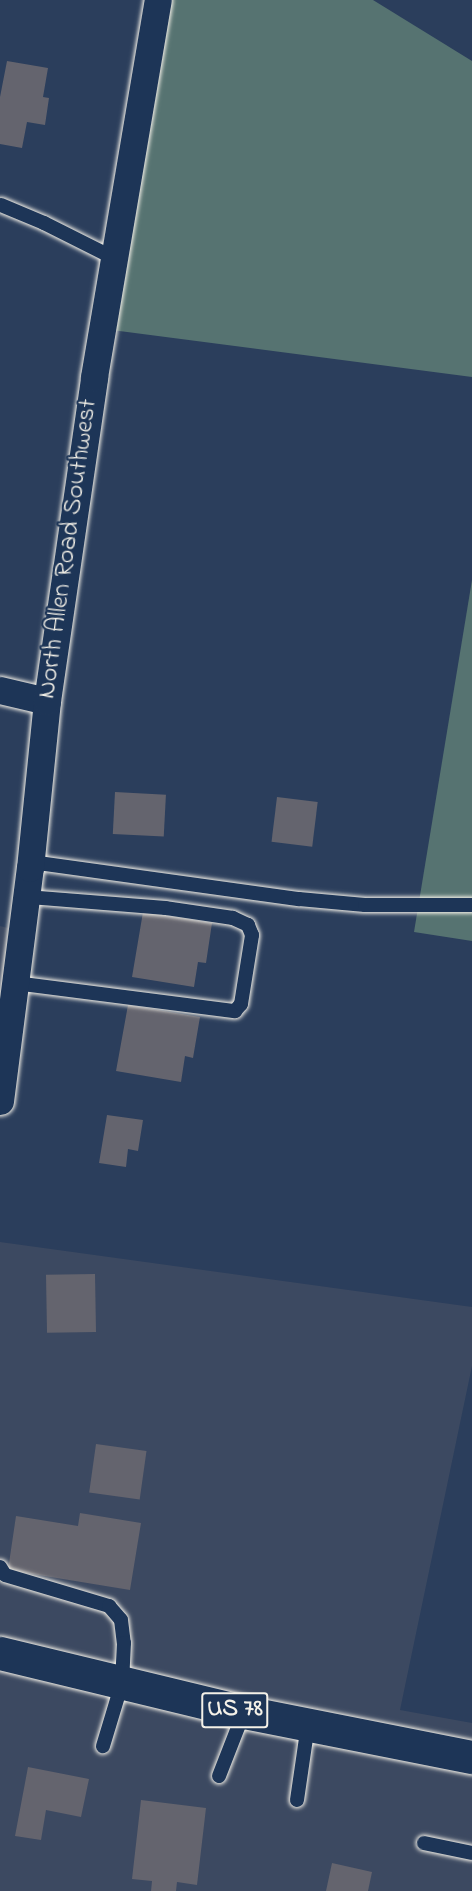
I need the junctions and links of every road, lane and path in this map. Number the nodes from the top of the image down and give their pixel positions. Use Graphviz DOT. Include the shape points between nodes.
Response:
graph roads {
  1 [pos="158,0"];
  2 [pos="1,205"];
  3 [pos="114,258"];
  4 [pos="0,690"];
  5 [pos="47,701"];
  6 [pos="31,862"];
  7 [pos="27,897"];
  8 [pos="472,905"];
  9 [pos="15,983"];
  10 [pos="0,1101"];
  11 [pos="0,1567"];
  12 [pos="0,1653"];
  13 [pos="122,1683"];
  14 [pos="244,1712"];
  15 [pos="308,1725"];
  16 [pos="103,1746"];
  17 [pos="472,1757"];
  18 [pos="219,1776"];
  19 [pos="297,1800"];
  20 [pos="424,1843"];
  21 [pos="472,1853"];
  1 -- 3 [label="street, North Allen Road Southwest"];
  2 -- 3 [label="lane"];
  3 -- 5 [label="street, North Allen Road Southwest"];
  4 -- 5 [label="street"];
  5 -- 6 [label="street, North Allen Road Southwest"];
  6 -- 7 [label="street, North Allen Road Southwest"];
  6 -- 8 [label="lane" via="299,899 365,905"];
  7 -- 9 [label="street, North Allen Road Southwest"];
  7 -- 9 [label="lane" via="165,908 233,918 248,925 252,935 241,1004 235,1011"];
  9 -- 10 [label="street, North Allen Road Southwest"];
  11 -- 13 [label="lane" via="5,1575 109,1606 121,1620"];
  12 -- 13 [label="main road, US 78"];
  13 -- 14 [label="main road, US 78"];
  13 -- 16 [label="lane"];
  14 -- 15 [label="main road, US 78"];
  14 -- 18 [label="lane"];
  15 -- 17 [label="main road, US 78"];
  15 -- 19 [label="lane"];
  20 -- 21 [label="lane"];
}
